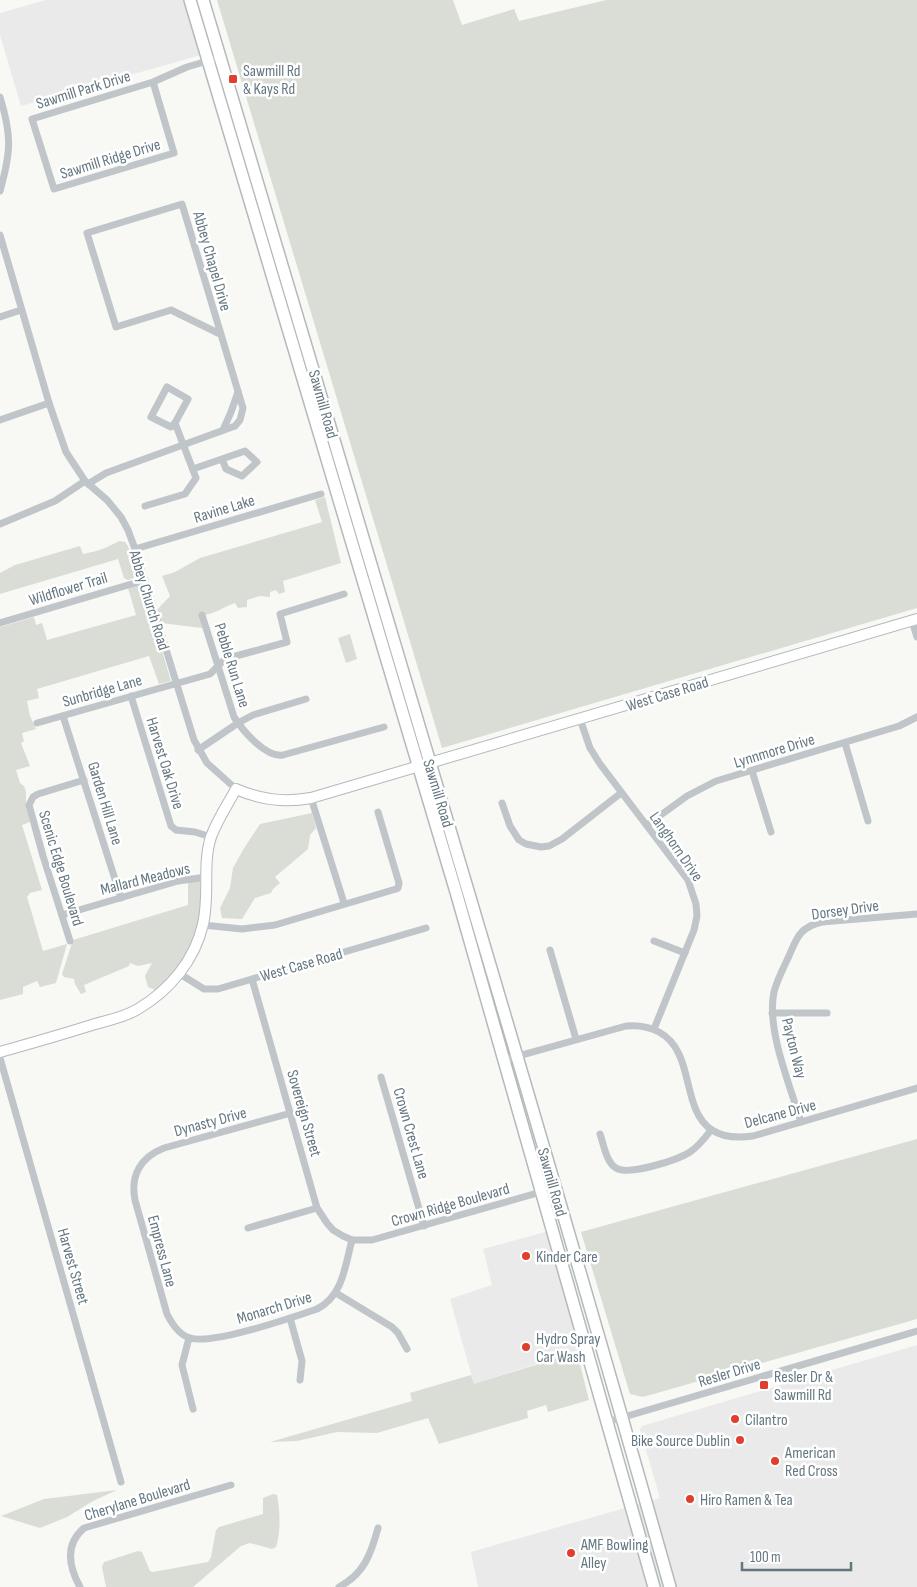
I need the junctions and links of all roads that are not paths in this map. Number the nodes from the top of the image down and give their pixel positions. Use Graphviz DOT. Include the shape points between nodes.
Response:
graph roads {
  1 [pos="190,0"];
  2 [pos="204,0"];
  3 [pos="221,57"];
  4 [pos="208,60"];
  5 [pos="153,82"];
  6 [pos="0,97"];
  7 [pos="174,153"];
  8 [pos="54,189"];
  9 [pos="0,191"];
  10 [pos="0,235"];
  11 [pos="22,310"];
  12 [pos="0,317"];
  13 [pos="220,334"];
  14 [pos="238,392"];
  15 [pos="49,403"];
  16 [pos="0,420"];
  17 [pos="176,423"];
  18 [pos="223,431"];
  19 [pos="185,444"];
  20 [pos="222,459"];
  21 [pos="193,469"];
  22 [pos="86,482"];
  23 [pos="321,494"];
  24 [pos="145,506"];
  25 [pos="0,524"];
  26 [pos="136,550"];
  27 [pos="144,580"];
  28 [pos="344,594"];
  29 [pos="202,615"];
  30 [pos="915,620"];
  31 [pos="0,623"];
  32 [pos="917,637"];
  33 [pos="218,665"];
  34 [pos="176,684"];
  35 [pos="131,696"];
  36 [pos="306,699"];
  37 [pos="63,716"];
  38 [pos="917,717"];
  39 [pos="580,719"];
  40 [pos="37,723"];
  41 [pos="238,723"];
  42 [pos="384,727"];
  43 [pos="845,743"];
  44 [pos="198,750"];
  45 [pos="430,763"];
  46 [pos="418,766"];
  47 [pos="752,771"];
  48 [pos="84,780"];
  49 [pos="236,789"];
  50 [pos="621,793"];
  51 [pos="311,798"];
  52 [pos="502,803"];
  53 [pos="378,812"];
  54 [pos="868,821"];
  55 [pos="647,826"];
  56 [pos="771,832"];
  57 [pos="211,837"];
  58 [pos="206,877"];
  59 [pos="122,898"];
  60 [pos="344,903"];
  61 [pos="917,914"];
  62 [pos="62,915"];
  63 [pos="203,925"];
  64 [pos="426,928"];
  65 [pos="70,941"];
  66 [pos="654,941"];
  67 [pos="550,950"];
  68 [pos="791,951"];
  69 [pos="685,953"];
  70 [pos="180,974"];
  71 [pos="252,979"];
  72 [pos="772,1013"];
  73 [pos="827,1013"];
  74 [pos="654,1029"];
  75 [pos="576,1039"];
  76 [pos="0,1052"];
  77 [pos="517,1057"];
  78 [pos="0,1058"];
  79 [pos="504,1060"];
  80 [pos="381,1077"];
  81 [pos="917,1088"];
  82 [pos="291,1113"];
  83 [pos="801,1122"];
  84 [pos="711,1130"];
  85 [pos="600,1134"];
  86 [pos="141,1164"];
  87 [pos="555,1188"];
  88 [pos="542,1192"];
  89 [pos="317,1208"];
  90 [pos="424,1226"];
  91 [pos="248,1228"];
  92 [pos="352,1240"];
  93 [pos="336,1293"];
  94 [pos="290,1318"];
  95 [pos="917,1330"];
  96 [pos="189,1338"];
  97 [pos="407,1349"];
  98 [pos="300,1380"];
  99 [pos="193,1409"];
  100 [pos="622,1418"];
  101 [pos="607,1422"];
  102 [pos="121,1482"];
  103 [pos="231,1485"];
  104 [pos="378,1528"];
  105 [pos="80,1587"];
  106 [pos="339,1587"];
  107 [pos="654,1587"];
  108 [pos="670,1587"];
  1 -- 4 [label="main road, Sawmill Road"];
  2 -- 3 [label="main road, Sawmill Road"];
  3 -- 4 [label="street, Sawmill Park Drive"];
  3 -- 45 [label="main road, Sawmill Road"];
  4 -- 5 [label="street, Sawmill Park Drive"];
  4 -- 46 [label="main road, Sawmill Road"];
  5 -- 7 [label="street, Sawmill Park Drive"];
  5 -- 8 [label="street, Sawmill Park Drive" via="32,119"];
  6 -- 9 [label="street" via="10,148"];
  7 -- 8 [label="street, Sawmill Ridge Drive"];
  10 -- 11 [label="street, Abbey Church Road"];
  11 -- 12 [label="street"];
  11 -- 15 [label="street, Abbey Church Road"];
  13 -- 13 [label="street, Abbey Chapel Drive" via="171,310 116,327 87,233 182,204"];
  13 -- 14 [label="street, Abbey Chapel Drive"];
  14 -- 18 [label="street"];
  14 -- 18 [label="street, Abbey Chapel Drive" via="243,408 240,420"];
  15 -- 16 [label="street"];
  15 -- 22 [label="street, Abbey Church Road" via="66,452"];
  17 -- 17 [label="street" via="171,427 151,417 167,387 188,399"];
  17 -- 19 [label="street"];
  18 -- 19 [label="street, Abbey Chapel Drive"];
  19 -- 21 [label="street"];
  19 -- 22 [label="street, Abbey Chapel Drive"];
  20 -- 20 [label="street" via="226,468 242,476 256,462 245,451"];
  20 -- 21 [label="street"];
  21 -- 24 [label="street" via="196,478 185,494"];
  22 -- 25 [label="street, Abbey Chapel Drive" via="56,501"];
  22 -- 26 [label="street, Abbey Church Road" via="121,517"];
  23 -- 26 [label="street, Ravine Lake"];
  26 -- 27 [label="street, Abbey Church Road"];
  27 -- 31 [label="street, Wildflower Trail"];
  27 -- 34 [label="street, Abbey Church Road"];
  28 -- 33 [label="street, Sunbridge Lane" via="280,614 287,642 225,659"];
  29 -- 33 [label="street, Pebble Run Lane"];
  30 -- 32 [label="street"];
  30 -- 39 [label="main road, West Case Road"];
  33 -- 34 [label="street, Sunbridge Lane" via="210,674"];
  33 -- 41 [label="street, Pebble Run Lane"];
  34 -- 35 [label="street, Sunbridge Lane"];
  34 -- 44 [label="street, Abbey Church Road"];
  35 -- 37 [label="street, Sunbridge Lane"];
  35 -- 57 [label="street, Harvest Oak Drive" via="171,826 176,830"];
  36 -- 41 [label="street, Pebble Run Lane" via="253,715"];
  37 -- 40 [label="street, Sunbridge Lane"];
  37 -- 48 [label="street, Garden Hill Lane"];
  38 -- 43 [label="street, Lynnmore Drive"];
  39 -- 45 [label="main road, West Case Road"];
  39 -- 50 [label="street, Langhorn Drive" via="594,756"];
  41 -- 42 [label="street, Pebble Run Lane" via="258,744 278,756"];
  41 -- 44 [label="street, Pebble Run Lane"];
  43 -- 47 [label="street, Lynnmore Drive"];
  43 -- 54 [label="street"];
  44 -- 49 [label="street, Abbey Church Road" via="207,763"];
  45 -- 46 [label="main road, West Case Road"];
  45 -- 77 [label="main road, Sawmill Road"];
  46 -- 51 [label="main road, Abbey Church Road"];
  46 -- 79 [label="main road, Sawmill Road"];
  47 -- 55 [label="street, Lynnmore Drive" via="699,788"];
  47 -- 56 [label="street"];
  48 -- 59 [label="street, Garden Hill Lane"];
  48 -- 62 [label="street, Scenic Edge Boulevard" via="38,794 29,805"];
  49 -- 51 [label="main road, Abbey Church Road" via="280,801"];
  49 -- 57 [label="main road"];
  50 -- 52 [label="street" via="562,839 541,847 519,840"];
  50 -- 55 [label="street, Langhorn Drive"];
  51 -- 60 [label="street"];
  53 -- 60 [label="street" via="398,888"];
  55 -- 69 [label="street, Langhorn Drive" via="681,870 693,892 696,922"];
  57 -- 58 [label="main road"];
  58 -- 59 [label="street, Mallard Meadows" via="178,881"];
  58 -- 63 [label="main road"];
  59 -- 62 [label="street, Mallard Meadows"];
  60 -- 63 [label="street" via="258,928"];
  61 -- 68 [label="street, Dorsey Drive" via="815,924 802,931"];
  62 -- 65 [label="street, Scenic Edge Boulevard"];
  63 -- 70 [label="main road"];
  64 -- 71 [label="street, West Case Road"];
  66 -- 69 [label="street"];
  67 -- 75 [label="street"];
  68 -- 72 [label="street, Payton Way" via="774,991"];
  69 -- 74 [label="street, Langhorn Drive"];
  70 -- 71 [label="street, West Case Road" via="211,990"];
  70 -- 76 [label="main road" via="137,1010"];
  71 -- 82 [label="street, Sovereign Street"];
  72 -- 73 [label="street"];
  72 -- 83 [label="street, Payton Way" via="775,1035"];
  74 -- 75 [label="street" via="633,1025"];
  74 -- 84 [label="street" via="680,1054 699,1115"];
  75 -- 77 [label="street"];
  77 -- 79 [label="street"];
  77 -- 87 [label="main road, Sawmill Road"];
  78 -- 102 [label="street, Harvest Street"];
  79 -- 88 [label="main road, Sawmill Road"];
  80 -- 90 [label="street, Crown Crest Lane"];
  81 -- 83 [label="street, Delcane Drive"];
  82 -- 86 [label="street, Dynasty Drive" via="164,1148"];
  82 -- 89 [label="street, Sovereign Street"];
  83 -- 84 [label="street, Delcane Drive" via="742,1137"];
  84 -- 85 [label="street" via="704,1140 684,1155 628,1171 618,1170 610,1163"];
  86 -- 96 [label="street, Empress Lane" via="135,1177 134,1194 156,1278 169,1318 178,1331"];
  87 -- 88 [label="street, Crown Ridge Boulevard"];
  87 -- 100 [label="main road, Sawmill Road"];
  88 -- 90 [label="street, Crown Ridge Boulevard"];
  88 -- 101 [label="main road, Sawmill Road"];
  89 -- 91 [label="street"];
  89 -- 92 [label="street, Sovereign Street" via="333,1230"];
  90 -- 92 [label="street, Crown Ridge Boulevard" via="372,1240"];
  92 -- 93 [label="street"];
  93 -- 94 [label="street, Monarch Drive" via="324,1306"];
  93 -- 97 [label="street" via="385,1321 398,1333"];
  94 -- 96 [label="street, Monarch Drive" via="214,1339"];
  94 -- 98 [label="street" via="302,1361"];
  95 -- 100 [label="street, Resler Drive"];
  96 -- 99 [label="street" via="182,1364"];
  100 -- 101 [label="street, Resler Drive"];
  100 -- 108 [label="main road, Sawmill Road"];
  101 -- 107 [label="main road, Sawmill Road"];
  103 -- 105 [label="street, Cherylane Boulevard" via="84,1528 73,1541 70,1555"];
  104 -- 106 [label="street" via="365,1565"];
}
